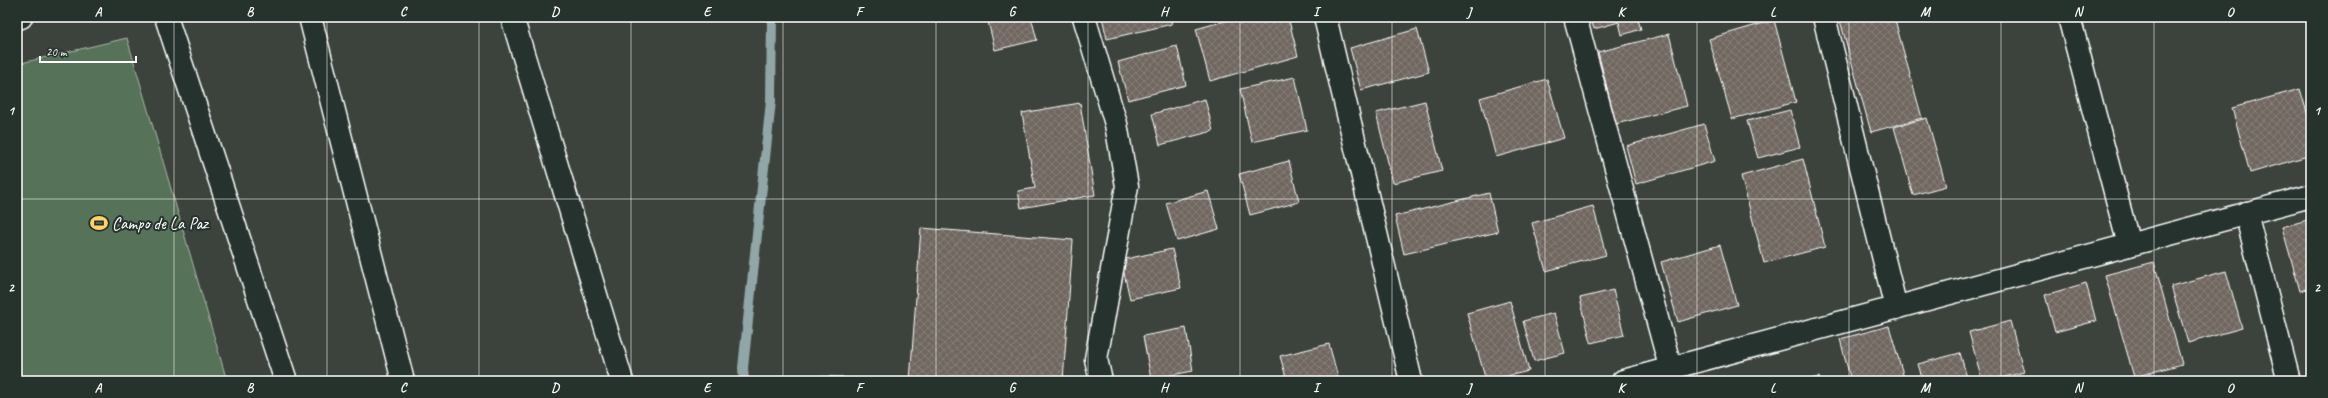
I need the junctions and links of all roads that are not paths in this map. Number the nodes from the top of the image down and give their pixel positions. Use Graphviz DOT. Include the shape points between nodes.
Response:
graph roads {
  1 [pos="21,17"];
  2 [pos="166,17"];
  3 [pos="310,17"];
  4 [pos="512,17"];
  5 [pos="1084,17"];
  6 [pos="1325,17"];
  7 [pos="1575,17"];
  8 [pos="1824,17"];
  9 [pos="2069,17"];
  10 [pos="17,18"];
  11 [pos="2311,196"];
  12 [pos="2246,214"];
  13 [pos="2129,245"];
  14 [pos="1896,308"];
  15 [pos="1672,375"];
  16 [pos="286,381"];
  17 [pos="403,381"];
  18 [pos="622,381"];
  19 [pos="1101,381"];
  20 [pos="1411,381"];
  21 [pos="1623,381"];
  22 [pos="2289,381"];
  1 -- 10 [label="street"];
  2 -- 16 [label="street"];
  3 -- 17 [label="street"];
  4 -- 18 [label="street"];
  5 -- 19 [label="street" via="1116,124 1127,186 1096,359"];
  6 -- 20 [label="street"];
  7 -- 15 [label="street"];
  8 -- 14 [label="street"];
  9 -- 13 [label="street"];
  11 -- 12 [label="street"];
  12 -- 13 [label="street"];
  12 -- 22 [label="street"];
  13 -- 14 [label="street"];
  14 -- 15 [label="street"];
  15 -- 21 [label="street"];
}
